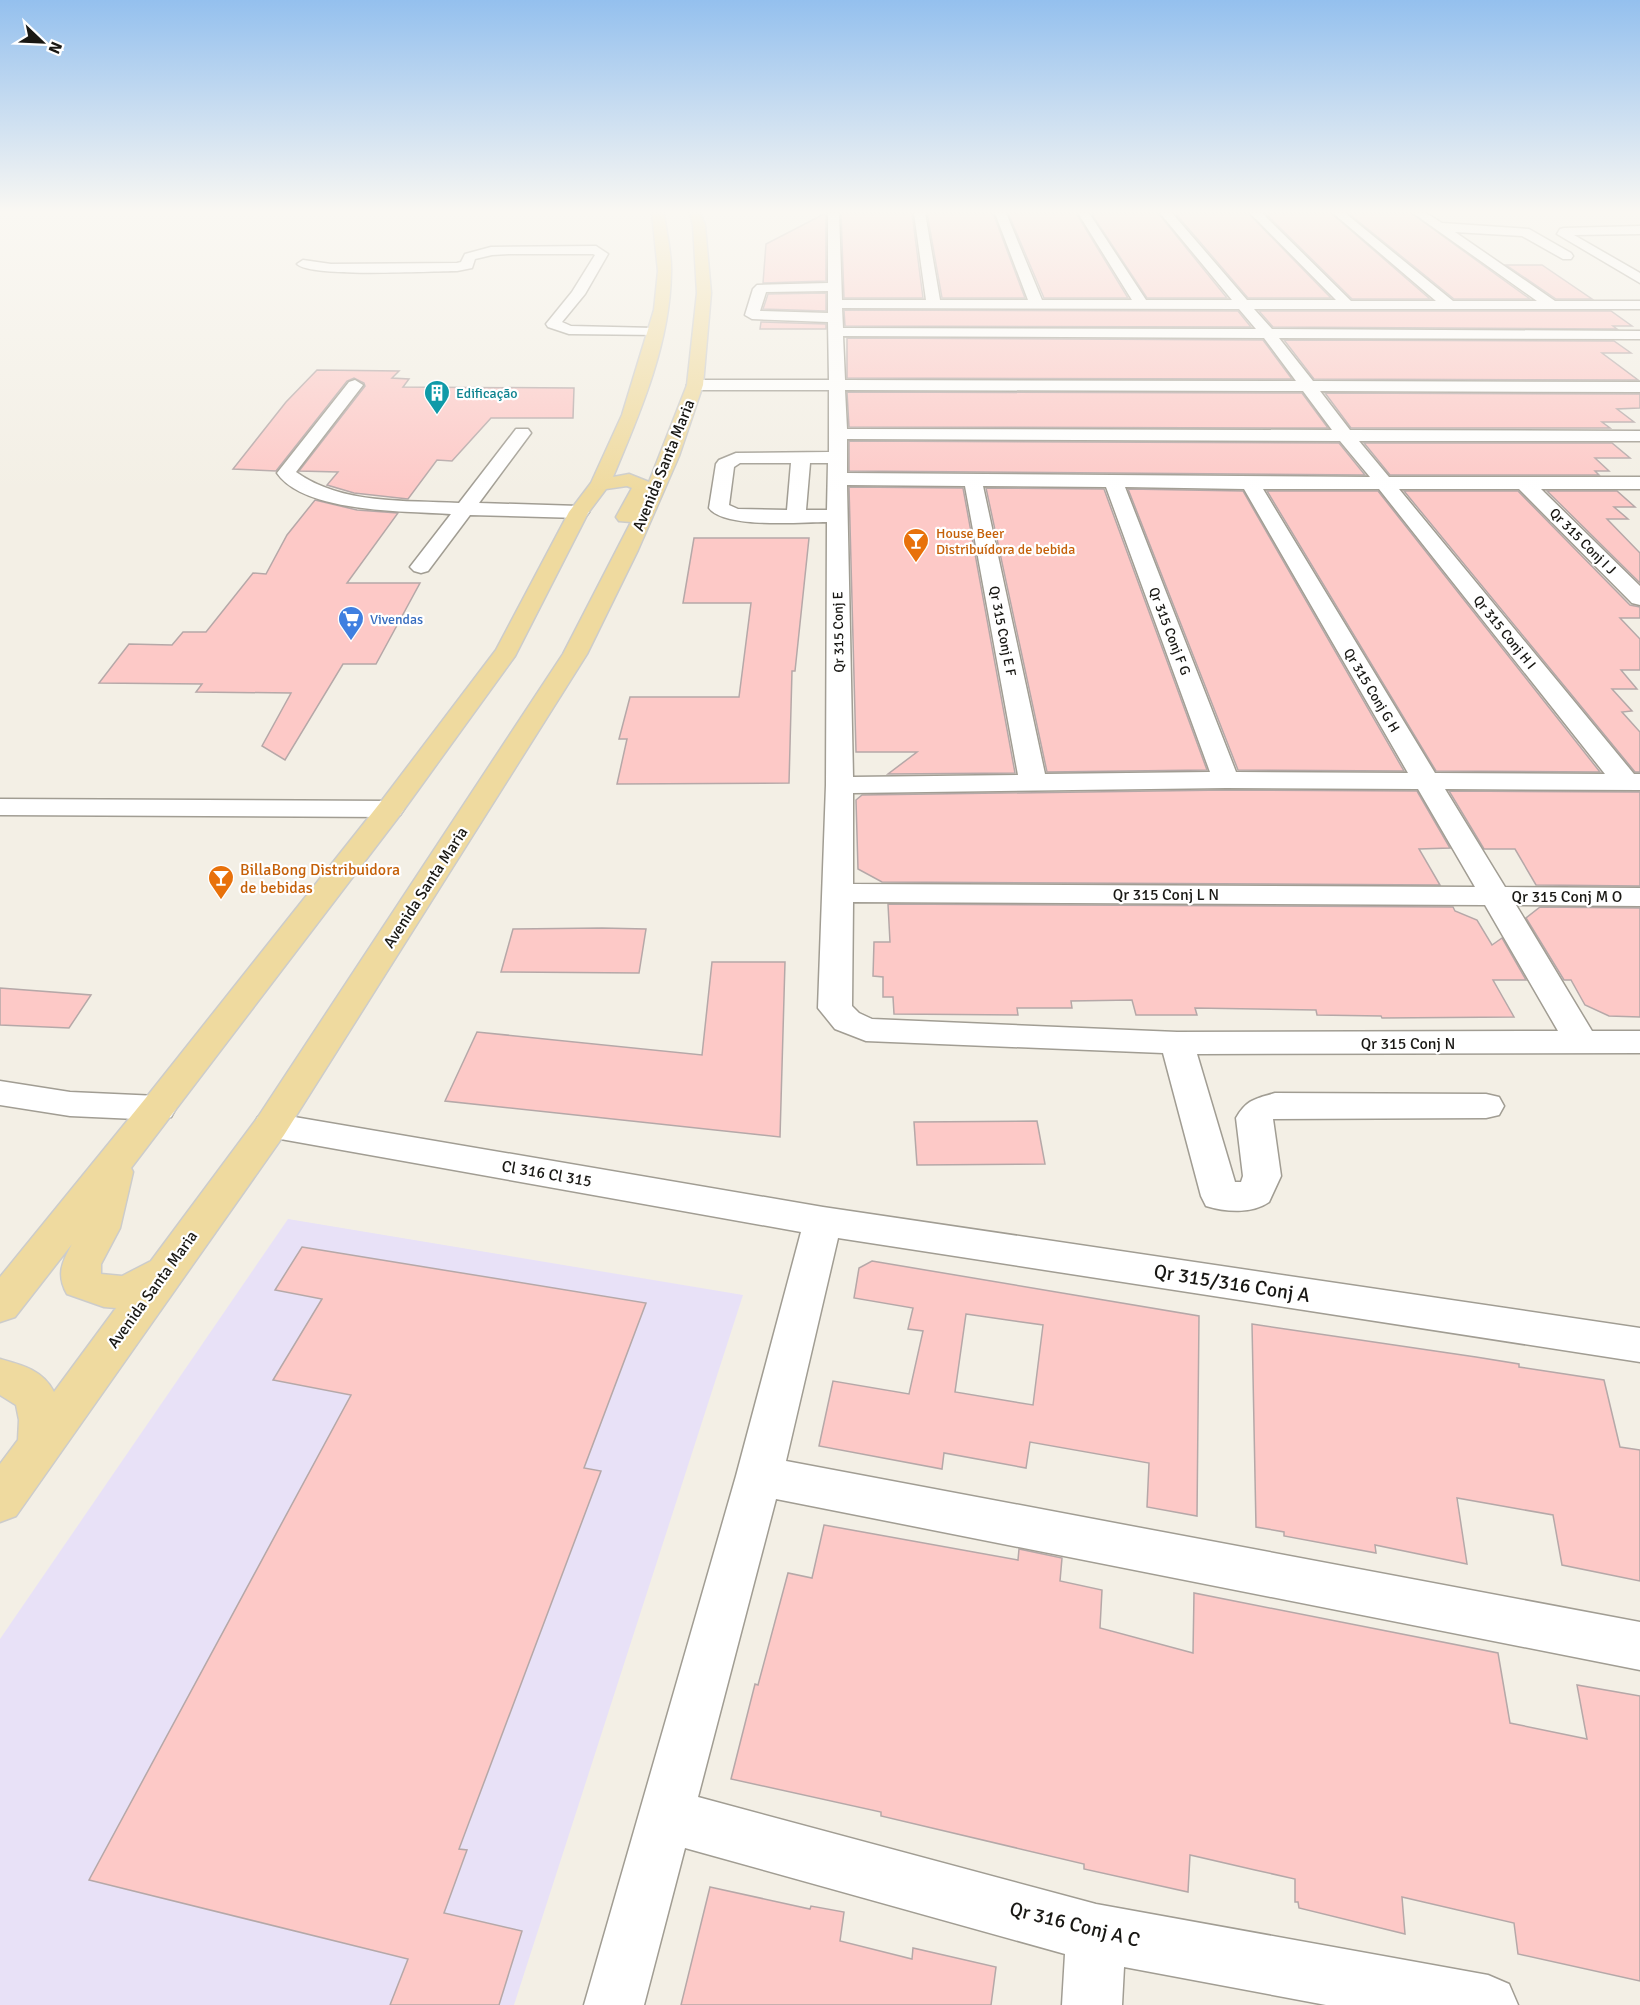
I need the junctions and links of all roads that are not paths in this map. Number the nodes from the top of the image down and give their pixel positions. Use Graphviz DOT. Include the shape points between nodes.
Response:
graph roads {
  1 [pos="568,307"];
  2 [pos="659,307"];
  3 [pos="675,307"];
  4 [pos="680,307"];
  5 [pos="755,307"];
  6 [pos="836,307"];
  7 [pos="922,307"];
  8 [pos="1246,307"];
  9 [pos="836,318"];
  10 [pos="1269,335"];
  11 [pos="1640,335"];
  12 [pos="1640,374"];
  13 [pos="696,379"];
  14 [pos="836,379"];
  15 [pos="1301,379"];
  16 [pos="355,385"];
  17 [pos="1640,387"];
  18 [pos="631,415"];
  19 [pos="522,433"];
  20 [pos="838,434"];
  21 [pos="1345,435"];
  22 [pos="1640,436"];
  23 [pos="801,457"];
  24 [pos="630,460"];
  25 [pos="838,468"];
  26 [pos="973,481"];
  27 [pos="1113,481"];
  28 [pos="1384,482"];
  29 [pos="1250,483"];
  30 [pos="1640,483"];
  31 [pos="600,484"];
  32 [pos="1525,484"];
  33 [pos="465,509"];
  34 [pos="579,512"];
  35 [pos="796,516"];
  36 [pos="837,516"];
  37 [pos="628,550"];
  38 [pos="421,567"];
  39 [pos="1640,598"];
  40 [pos="1226,780"];
  41 [pos="1425,780"];
  42 [pos="1034,781"];
  43 [pos="1633,782"];
  44 [pos="840,785"];
  45 [pos="0,807"];
  46 [pos="390,809"];
  47 [pos="838,892"];
  48 [pos="1494,896"];
  49 [pos="1640,897"];
  50 [pos="1640,1042"];
  51 [pos="1177,1043"];
  52 [pos="1582,1043"];
  53 [pos="0,1092"];
  54 [pos="1486,1106"];
  55 [pos="158,1108"];
  56 [pos="271,1126"];
  57 [pos="115,1164"];
  58 [pos="823,1221"];
  59 [pos="164,1271"];
  60 [pos="0,1306"];
  61 [pos="1640,1345"];
  62 [pos="0,1377"];
  63 [pos="40,1445"];
  64 [pos="759,1476"];
  65 [pos="0,1501"];
  66 [pos="1640,1646"];
  67 [pos="668,1816"];
  68 [pos="1096,1933"];
  69 [pos="614,2005"];
  70 [pos="1092,2005"];
  71 [pos="1488,2005"];
  1 -- 2 [label="street" via="554,324 569,330"];
  3 -- 18 [label="main road, Avenida Santa Maria"];
  4 -- 13 [label="main road, Avenida Santa Maria" via="698,339"];
  5 -- 9 [label="street" via="752,315"];
  6 -- 9 [label="street, Qr 315 Conj E"];
  7 -- 9 [label="street"];
  8 -- 10 [label="street, Qr 315 Conj H I"];
  9 -- 10 [label="street"];
  9 -- 14 [label="street, Qr 315 Conj E"];
  10 -- 11 [label="street"];
  10 -- 15 [label="street, Qr 315 Conj H I"];
  12 -- 15 [label="street"];
  13 -- 14 [label="street"];
  13 -- 37 [label="main road, Avenida Santa Maria" via="660,459"];
  14 -- 15 [label="street"];
  14 -- 20 [label="street, Qr 315 Conj E"];
  15 -- 17 [label="street"];
  15 -- 21 [label="street, Qr 315 Conj H I"];
  16 -- 33 [label="street" via="286,473 305,487 344,500"];
  18 -- 24 [label="main road" via="641,426 627,458"];
  18 -- 31 [label="main road, Avenida Santa Maria"];
  19 -- 33 [label="street"];
  20 -- 21 [label="street"];
  20 -- 25 [label="street, Qr 315 Conj E"];
  21 -- 22 [label="street"];
  21 -- 28 [label="street, Qr 315 Conj H I"];
  23 -- 25 [label="street"];
  23 -- 35 [label="street"];
  23 -- 35 [label="street" via="730,460 725,464 719,508 735,515"];
  25 -- 26 [label="street"];
  25 -- 36 [label="street, Qr 315 Conj E"];
  26 -- 27 [label="street"];
  26 -- 42 [label="street, Qr 315 Conj E F"];
  27 -- 29 [label="street"];
  27 -- 40 [label="street, Qr 315 Conj F G"];
  28 -- 29 [label="street"];
  28 -- 32 [label="street"];
  28 -- 43 [label="street, Qr 315 Conj H I"];
  29 -- 41 [label="street, Qr 315 Conj G H"];
  30 -- 32 [label="street"];
  31 -- 34 [label="main road, Avenida Santa Maria"];
  31 -- 37 [label="main road" via="629,480 643,486 623,522"];
  32 -- 39 [label="street, Qr 315 Conj I J"];
  33 -- 34 [label="street"];
  33 -- 38 [label="street"];
  34 -- 46 [label="main road, Avenida Santa Maria" via="507,651"];
  35 -- 36 [label="street"];
  36 -- 44 [label="street, Qr 315 Conj E"];
  37 -- 56 [label="main road, Avenida Santa Maria" via="575,654"];
  40 -- 41 [label="street"];
  40 -- 42 [label="street"];
  41 -- 43 [label="street"];
  41 -- 48 [label="street, Qr 315 Conj G H"];
  42 -- 44 [label="street"];
  44 -- 47 [label="street, Qr 315 Conj E"];
  45 -- 46 [label="street"];
  46 -- 55 [label="main road, Avenida Santa Maria"];
  47 -- 48 [label="street, Qr 315 Conj L N"];
  47 -- 51 [label="street, Qr 315 Conj N" via="835,1008 847,1021 866,1030"];
  48 -- 49 [label="street, Qr 315 Conj M O"];
  48 -- 52 [label="street, Qr 315 Conj G H"];
  50 -- 52 [label="street, Qr 315 Conj N"];
  51 -- 52 [label="street, Qr 315 Conj N"];
  51 -- 54 [label="street" via="1220,1196 1242,1198 1256,1192 1262,1176 1254,1118 1260,1110 1275,1105"];
  53 -- 55 [label="street" via="70,1104"];
  55 -- 57 [label="main road, Avenida Santa Maria"];
  56 -- 58 [label="street, Cl 316 Cl 315"];
  56 -- 59 [label="main road, Avenida Santa Maria"];
  57 -- 59 [label="main road" via="100,1228 81,1264 81,1283 102,1293 124,1292"];
  57 -- 60 [label="main road, Avenida Santa Maria"];
  58 -- 61 [label="street, Qr 315/316 Conj A"];
  58 -- 64 [label="street"];
  59 -- 63 [label="main road, Avenida Santa Maria"];
  62 -- 63 [label="main road" via="14,1380 39,1401 43,1421"];
  63 -- 65 [label="main road, Avenida Santa Maria"];
  64 -- 66 [label="street"];
  64 -- 67 [label="street"];
  67 -- 68 [label="street, Qr 316 Conj A C"];
  67 -- 69 [label="street"];
  68 -- 70 [label="street"];
  68 -- 71 [label="street, Qr 316 Conj A C"];
}
